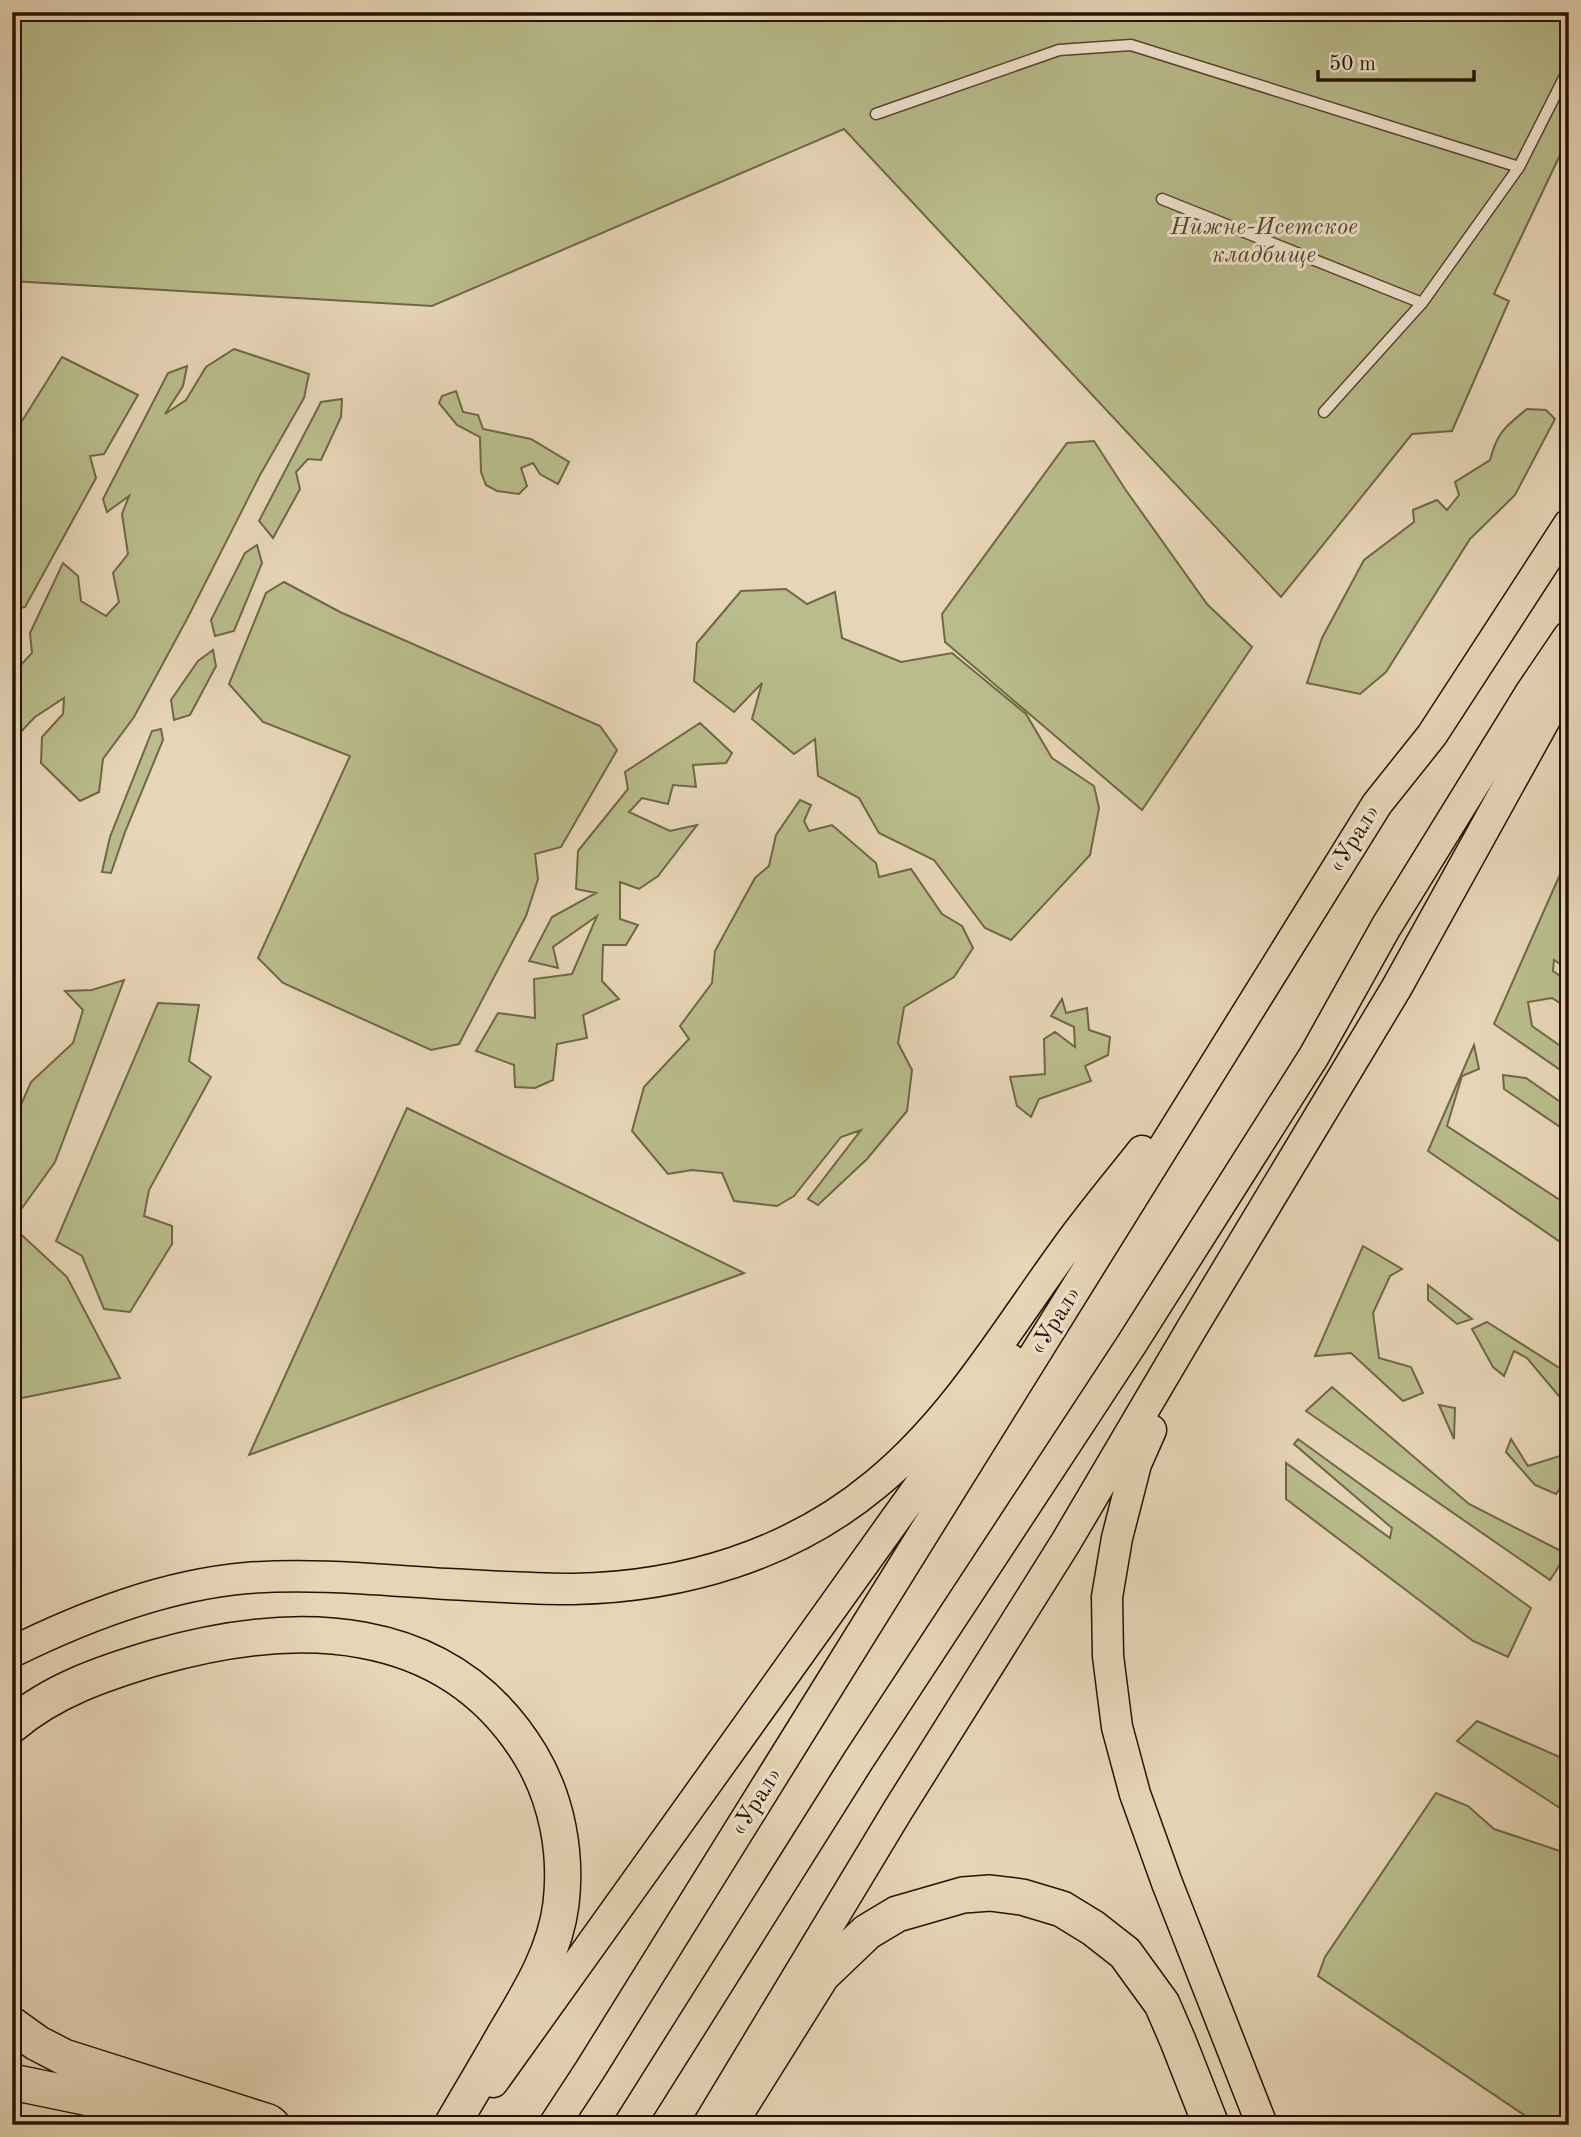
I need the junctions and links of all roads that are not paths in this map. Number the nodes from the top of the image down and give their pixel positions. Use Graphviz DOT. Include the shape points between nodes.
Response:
graph roads {
  1 [pos="1569,68"];
  2 [pos="876,114"];
  3 [pos="1519,167"];
  4 [pos="1162,199"];
  5 [pos="1422,303"];
  6 [pos="1324,412"];
  7 [pos="1569,524"];
  8 [pos="1569,636"];
  9 [pos="1569,676"];
  10 [pos="1377,804"];
  11 [pos="1161,1126"];
  12 [pos="1192,1328"];
  13 [pos="12,1651"];
  14 [pos="12,1725"];
  15 [pos="12,2025"];
  16 [pos="12,2082"];
  17 [pos="203,2125"];
  18 [pos="272,2125"];
  19 [pos="452,2125"];
  20 [pos="462,2125"];
  21 [pos="554,2125"];
  22 [pos="629,2125"];
  23 [pos="708,2125"];
  24 [pos="729,2125"];
  25 [pos="1211,2125"];
  26 [pos="1262,2125"];
  1 -- 3 [label="lane"];
  2 -- 3 [label="lane" via="1059,50 1131,45"];
  3 -- 5 [label="lane"];
  4 -- 5 [label="lane"];
  5 -- 6 [label="lane"];
  7 -- 10 [label="main road, «Урал»" via="1432,735"];
  8 -- 22 [label="main road" via="1386,927 1314,1056 858,1761"];
  9 -- 12 [label="main road" via="1397,987"];
  10 -- 11 [label="main road"];
  10 -- 21 [label="main road, «Урал»"];
  11 -- 13 [label="main road" via="1065,1249 962,1395 914,1450 875,1486 779,1547 727,1566 667,1579 574,1589 363,1578 245,1578 149,1597 91,1616"];
  11 -- 20 [label="main road" via="1023,1341"];
  12 -- 23 [label="main road"];
  12 -- 26 [label="main road" via="1180,1367 1136,1464 1116,1538 1107,1597 1108,1656 1117,1727 1135,1794"];
  14 -- 19 [label="highway" via="43,1702 114,1670 196,1648 285,1634 338,1635 428,1660 498,1710 531,1757 551,1800 560,1833 561,1904 552,1944 534,1986"];
  15 -- 18 [label="highway" via="64,2057"];
  16 -- 17 [label="highway"];
  24 -- 25 [label="highway" via="822,1975 867,1932 897,1914 963,1895 990,1893 1062,1909 1125,1954 1162,2004"];
}
